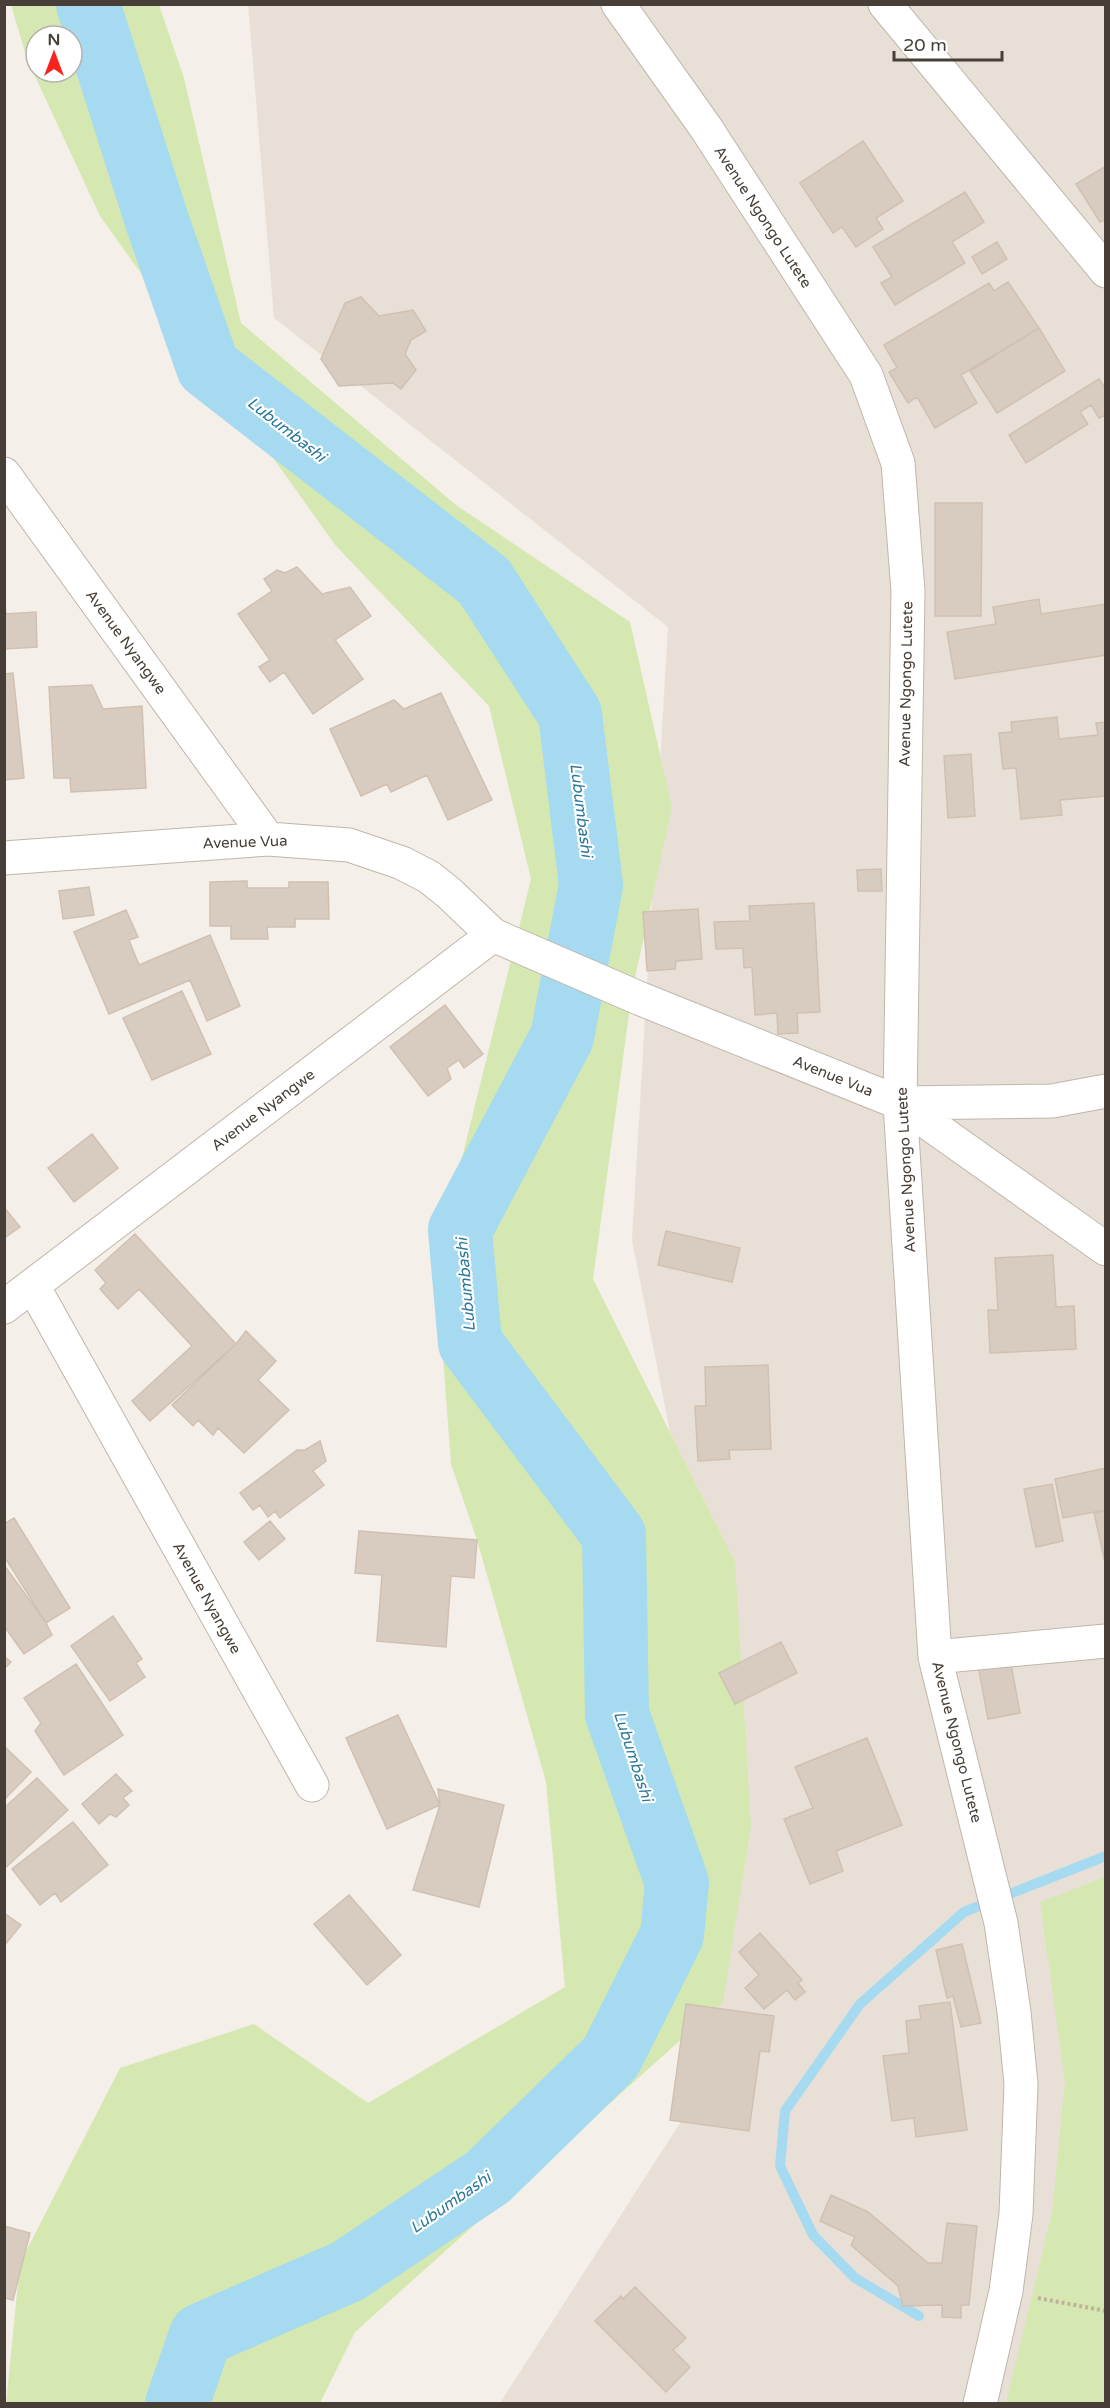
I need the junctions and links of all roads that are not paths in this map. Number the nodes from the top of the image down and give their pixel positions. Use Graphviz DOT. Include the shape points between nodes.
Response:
graph roads {
  1 [pos="618,4"];
  2 [pos="885,4"];
  3 [pos="1106,271"];
  4 [pos="4,474"];
  5 [pos="268,839"];
  6 [pos="4,858"];
  7 [pos="501,938"];
  8 [pos="1106,1091"];
  9 [pos="900,1103"];
  10 [pos="1106,1249"];
  11 [pos="33,1286"];
  12 [pos="4,1307"];
  13 [pos="1106,1641"];
  14 [pos="935,1657"];
  15 [pos="312,1785"];
  16 [pos="980,2403"];
  1 -- 9 [label="street, Avenue Ngongo Lutete" via="706,128 866,375 898,463 908,591"];
  2 -- 3 [label="street"];
  4 -- 5 [label="street, Avenue Nyangwe"];
  5 -- 6 [label="street, Avenue Vua"];
  5 -- 7 [label="street, Avenue Vua" via="349,845 402,862 449,892"];
  7 -- 9 [label="street, Avenue Vua"];
  7 -- 11 [label="street, Avenue Nyangwe"];
  8 -- 9 [label="street, Avenue Vua" via="1052,1101"];
  9 -- 10 [label="street"];
  9 -- 14 [label="street, Avenue Ngongo Lutete"];
  11 -- 12 [label="street, Avenue Nyangwe"];
  11 -- 15 [label="street, Avenue Nyangwe"];
  13 -- 14 [label="street"];
  14 -- 16 [label="street, Avenue Ngongo Lutete" via="1001,1923 1021,2084 1016,2214 1005,2291"];
}
